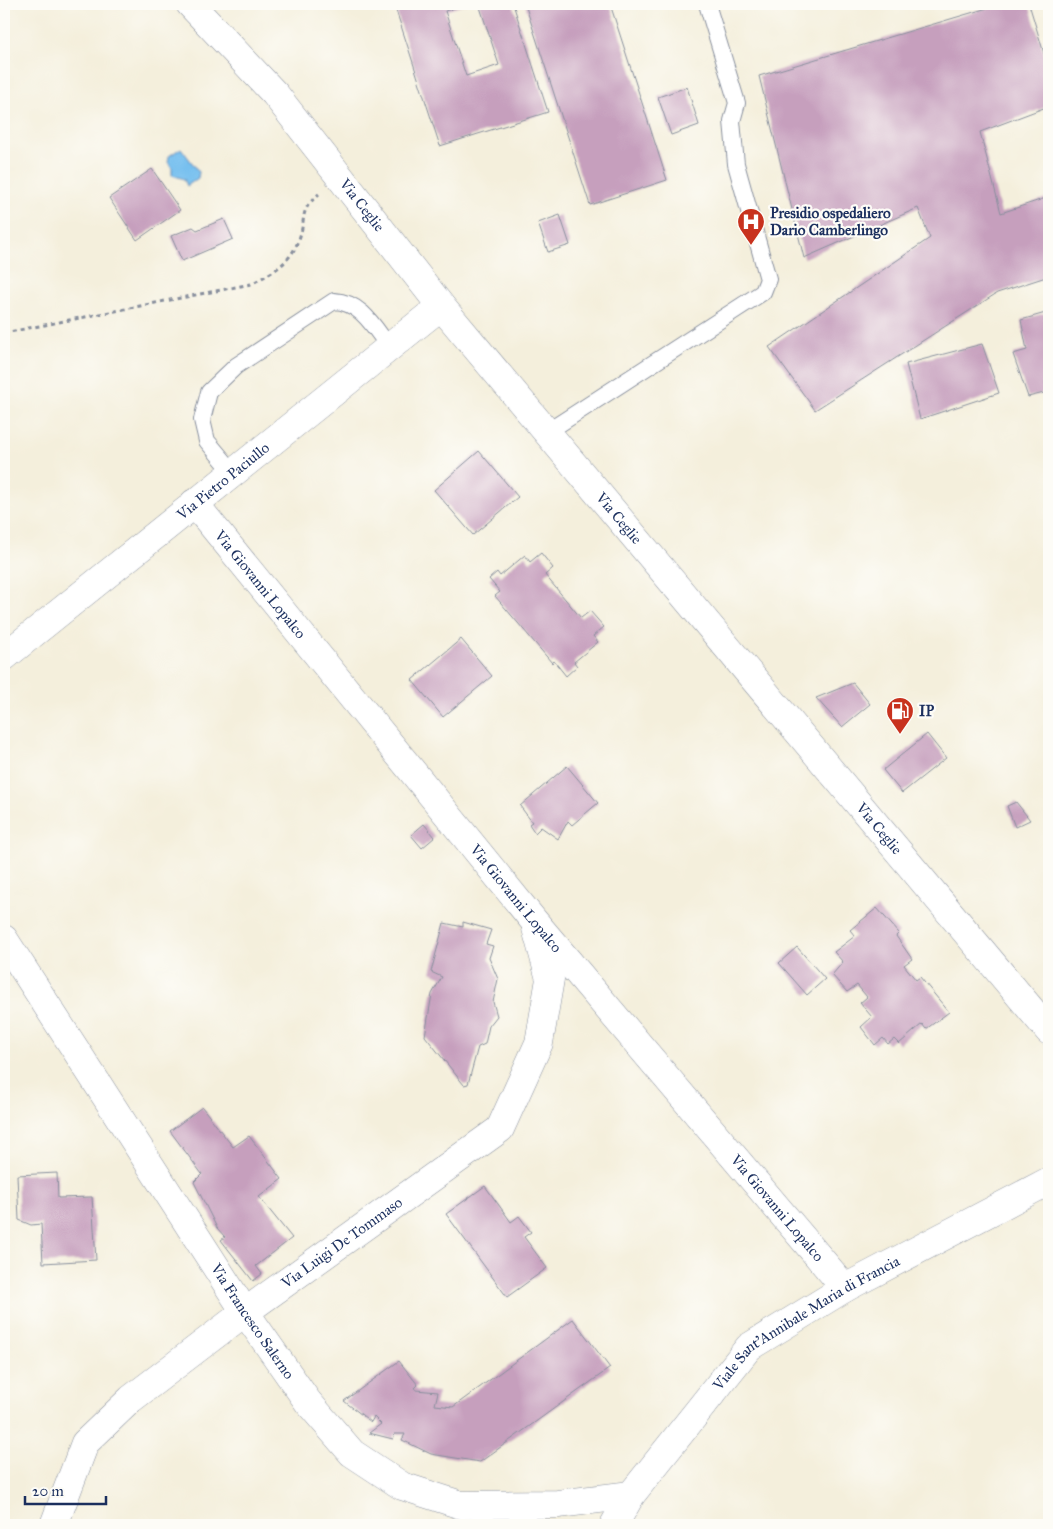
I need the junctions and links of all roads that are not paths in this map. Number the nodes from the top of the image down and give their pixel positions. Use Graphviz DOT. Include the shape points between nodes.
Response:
graph roads {
  1 [pos="190,4"];
  2 [pos="707,4"];
  3 [pos="442,306"];
  4 [pos="390,347"];
  5 [pos="547,432"];
  6 [pos="233,472"];
  7 [pos="194,503"];
  8 [pos="4,657"];
  9 [pos="534,921"];
  10 [pos="4,938"];
  11 [pos="1049,1031"];
  12 [pos="1049,1182"];
  13 [pos="845,1288"];
  14 [pos="246,1312"];
  15 [pos="631,1495"];
  16 [pos="54,1525"];
  17 [pos="614,1525"];
  1 -- 3 [label="street, Via Ceglie" via="275,94"];
  2 -- 5 [label="lane" via="737,103 732,121 736,164 768,279 764,292"];
  3 -- 4 [label="street, Via Pietro Paciullo"];
  3 -- 5 [label="street, Via Ceglie"];
  4 -- 6 [label="street, Via Pietro Paciullo"];
  4 -- 6 [label="lane" via="362,312 347,301 334,301 236,366 209,392 202,420 207,441"];
  5 -- 11 [label="street, Via Ceglie"];
  6 -- 7 [label="street, Via Pietro Paciullo"];
  7 -- 8 [label="street, Via Pietro Paciullo"];
  7 -- 9 [label="street, Via Giovanni Lopalco"];
  9 -- 13 [label="street, Via Giovanni Lopalco"];
  9 -- 14 [label="street, Via Luigi De Tommaso" via="550,979 539,1043 500,1129"];
  10 -- 14 [label="street, Via Francesco Salerno"];
  12 -- 13 [label="street, Viale Sant'Annibale Maria di Francia"];
  13 -- 15 [label="street, Viale Sant'Annibale Maria di Francia" via="749,1347"];
  14 -- 15 [label="street, Via Francesco Salerno" via="308,1402 352,1453 402,1486 461,1505 558,1504"];
  14 -- 16 [label="street, Via Luigi De Tommaso" via="131,1399 85,1443"];
  15 -- 17 [label="street, Viale Sant'Annibale Maria di Francia"];
}
